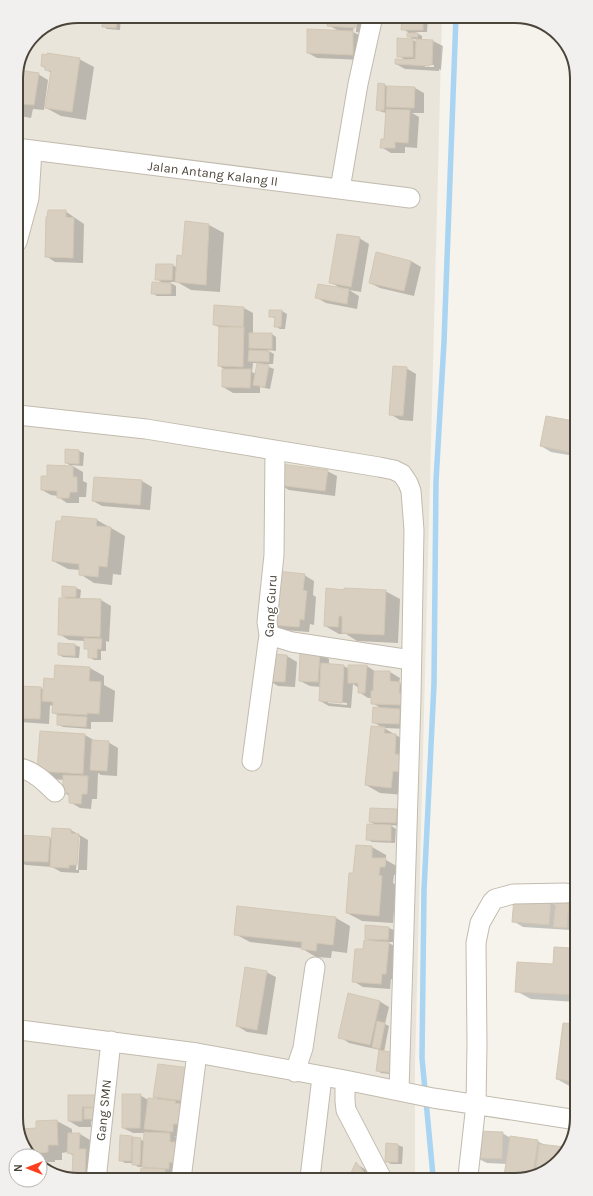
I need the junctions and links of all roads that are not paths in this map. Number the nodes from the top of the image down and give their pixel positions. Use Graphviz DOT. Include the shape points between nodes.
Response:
graph roads {
  1 [pos="372,23"];
  2 [pos="24,149"];
  3 [pos="340,189"];
  4 [pos="410,198"];
  5 [pos="23,220"];
  6 [pos="23,416"];
  7 [pos="275,451"];
  8 [pos="269,635"];
  9 [pos="412,660"];
  10 [pos="252,761"];
  11 [pos="23,769"];
  12 [pos="55,792"];
  13 [pos="566,893"];
  14 [pos="314,967"];
  15 [pos="23,1030"];
  16 [pos="110,1041"];
  17 [pos="196,1053"];
  18 [pos="295,1072"];
  19 [pos="322,1077"];
  20 [pos="345,1080"];
  21 [pos="402,1092"];
  22 [pos="476,1104"];
  23 [pos="570,1119"];
  24 [pos="97,1173"];
  25 [pos="181,1173"];
  26 [pos="311,1173"];
  27 [pos="379,1173"];
  28 [pos="468,1173"];
  1 -- 3 [label="street" via="358,84"];
  2 -- 3 [label="street, Jalan Antang Kalang II"];
  2 -- 5 [label="street" via="29,198"];
  3 -- 4 [label="street, Jalan Antang Kalang II"];
  6 -- 7 [label="street" via="146,429"];
  7 -- 8 [label="street, Gang Guru" via="274,555 267,622"];
  7 -- 9 [label="street" via="387,468 402,474 408,483 414,530"];
  8 -- 9 [label="street" via="292,642"];
  8 -- 10 [label="street, Gang Guru"];
  9 -- 21 [label="street"];
  11 -- 12 [label="street" via="44,781"];
  13 -- 22 [label="street" via="513,894 495,899 480,923 476,943"];
  14 -- 18 [label="street" via="303,1048"];
  15 -- 16 [label="street"];
  16 -- 17 [label="street"];
  16 -- 24 [label="street, Gang SMN"];
  17 -- 18 [label="street"];
  17 -- 25 [label="street"];
  18 -- 19 [label="street"];
  19 -- 20 [label="street"];
  19 -- 26 [label="street"];
  20 -- 21 [label="street"];
  20 -- 27 [label="street" via="346,1110"];
  21 -- 22 [label="street"];
  22 -- 23 [label="street"];
  22 -- 28 [label="street"];
}
